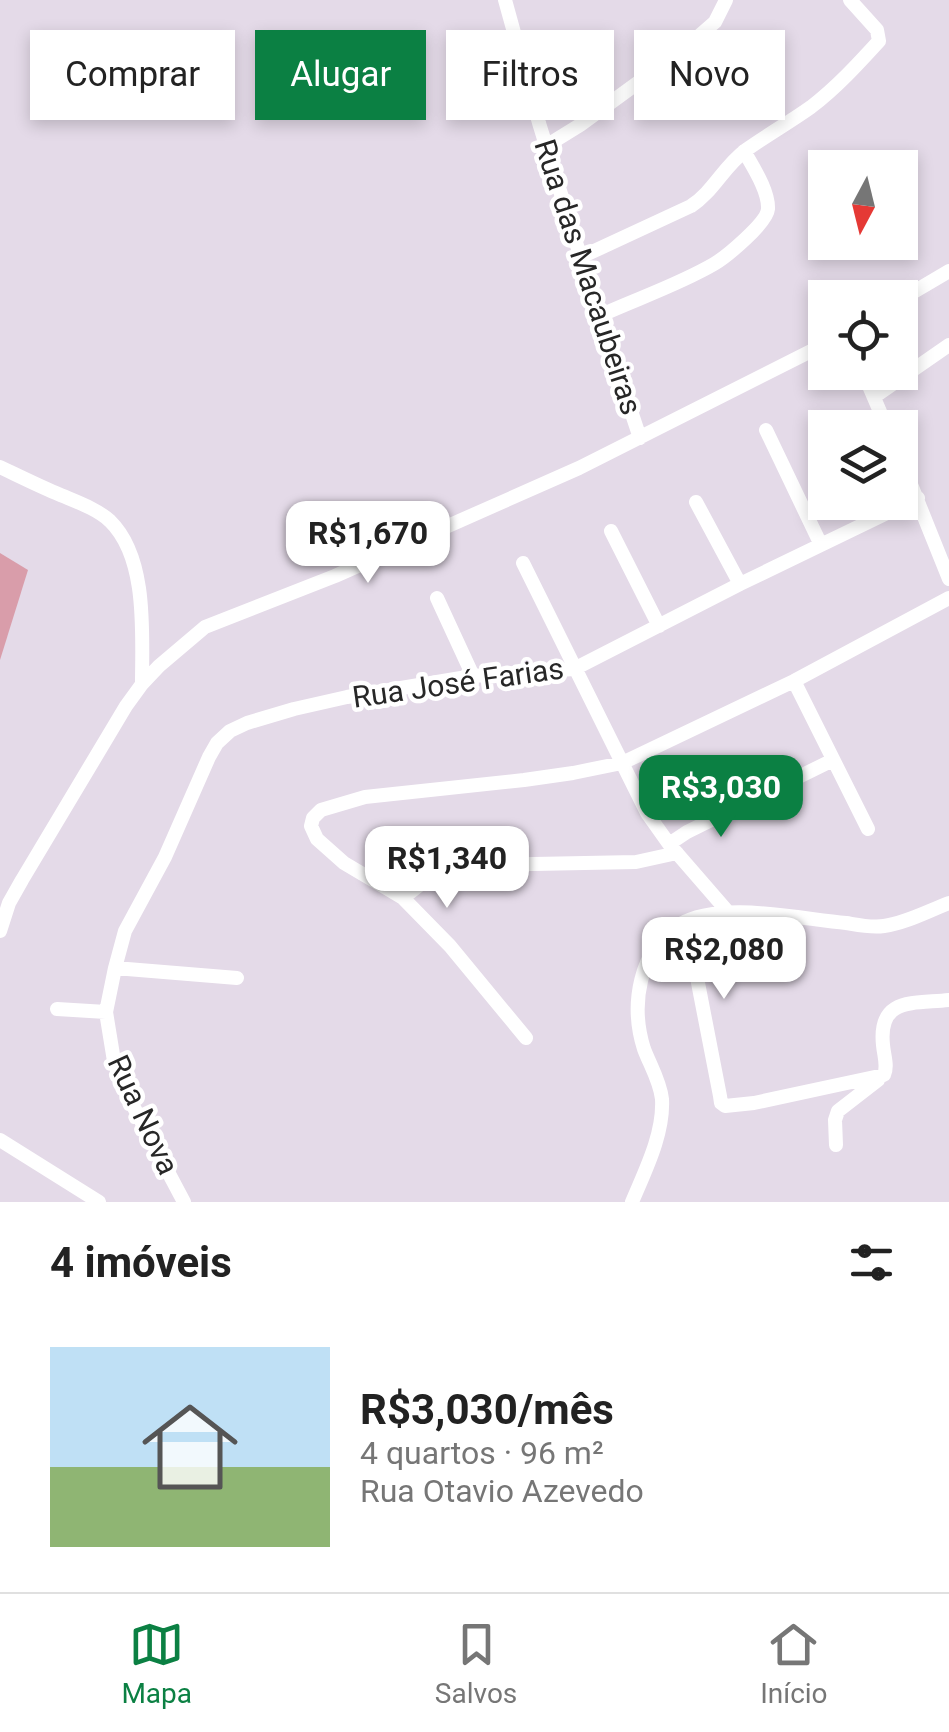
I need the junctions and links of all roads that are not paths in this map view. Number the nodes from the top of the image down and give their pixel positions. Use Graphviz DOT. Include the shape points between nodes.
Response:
graph roads {
  1 [pos="505,0"];
  2 [pos="726,0"];
  3 [pos="850,0"];
  4 [pos="546,146"];
  5 [pos="744,151"];
  6 [pos="581,257"];
  7 [pos="949,271"];
  8 [pos="918,289"];
  9 [pos="599,316"];
  10 [pos="949,345"];
  11 [pos="808,353"];
  12 [pos="871,390"];
  13 [pos="874,397"];
  14 [pos="879,410"];
  15 [pos="766,430"];
  16 [pos="640,438"];
  17 [pos="0,467"];
  18 [pos="918,498"];
  19 [pos="696,502"];
  20 [pos="873,520"];
  21 [pos="611,531"];
  22 [pos="822,545"];
  23 [pos="523,563"];
  24 [pos="949,579"];
  25 [pos="740,584"];
  26 [pos="437,598"];
  27 [pos="949,598"];
  28 [pos="659,626"];
  29 [pos="574,669"];
  30 [pos="474,676"];
  31 [pos="794,680"];
  32 [pos="142,684"];
  33 [pos="834,760"];
  34 [pos="622,763"];
  35 [pos="868,829"];
  36 [pos="673,849"];
  37 [pos="403,898"];
  38 [pos="949,903"];
  39 [pos="728,912"];
  40 [pos="686,921"];
  41 [pos="0,931"];
  42 [pos="115,968"];
  43 [pos="236,978"];
  44 [pos="949,1000"];
  45 [pos="58,1009"];
  46 [pos="106,1012"];
  47 [pos="526,1038"];
  48 [pos="884,1076"];
  49 [pos="0,1140"];
  50 [pos="836,1145"];
  51 [pos="100,1202"];
  52 [pos="184,1202"];
  53 [pos="632,1202"];
  1 -- 4 [label="street, Rua das Macaubeiras"];
  2 -- 4 [label="street" via="715,22 684,49"];
  3 -- 5 [label="street" via="879,41 822,98"];
  4 -- 6 [label="street, Rua das Macaubeiras"];
  5 -- 6 [label="street" via="691,206"];
  5 -- 9 [label="street" via="768,206 760,225 716,263"];
  6 -- 9 [label="street, Rua das Macaubeiras"];
  7 -- 8 [label="street"];
  9 -- 16 [label="street, Rua das Macaubeiras"];
  10 -- 13 [label="street"];
  11 -- 16 [label="street"];
  12 -- 13 [label="street"];
  13 -- 14 [label="street"];
  15 -- 22 [label="street"];
  16 -- 32 [label="street" via="398,549 205,627"];
  17 -- 32 [label="street" via="91,508 119,532 138,584"];
  18 -- 24 [label="street"];
  19 -- 25 [label="street"];
  20 -- 22 [label="street, Rua José Farias"];
  21 -- 28 [label="street"];
  22 -- 25 [label="street, Rua José Farias"];
  23 -- 29 [label="street"];
  25 -- 28 [label="street, Rua José Farias"];
  26 -- 30 [label="street"];
  27 -- 31 [label="street"];
  28 -- 29 [label="street, Rua José Farias"];
  29 -- 30 [label="street, Rua José Farias"];
  29 -- 34 [label="street"];
  30 -- 42 [label="street, Rua José Farias" via="329,701 230,731 209,756"];
  31 -- 33 [label="street"];
  31 -- 34 [label="street"];
  32 -- 41 [label="street" via="22,880"];
  33 -- 35 [label="street"];
  33 -- 36 [label="street" via="696,828"];
  34 -- 36 [label="street"];
  34 -- 37 [label="street" via="365,796 313,818 317,839"];
  36 -- 37 [label="street" via="636,862 454,869 431,876"];
  36 -- 39 [label="street"];
  37 -- 47 [label="street"];
  38 -- 39 [label="street" via="876,926"];
  39 -- 40 [label="street"];
  40 -- 48 [label="street" via="722,1103 730,1107"];
  40 -- 53 [label="street" via="656,946 640,986 638,1019 662,1102 657,1138"];
  42 -- 43 [label="street"];
  42 -- 46 [label="street, Rua Nova"];
  44 -- 48 [label="street" via="887,1014"];
  45 -- 46 [label="street"];
  46 -- 52 [label="street, Rua Nova" via="122,1084"];
  48 -- 50 [label="street" via="838,1111"];
  49 -- 51 [label="street"];
}
